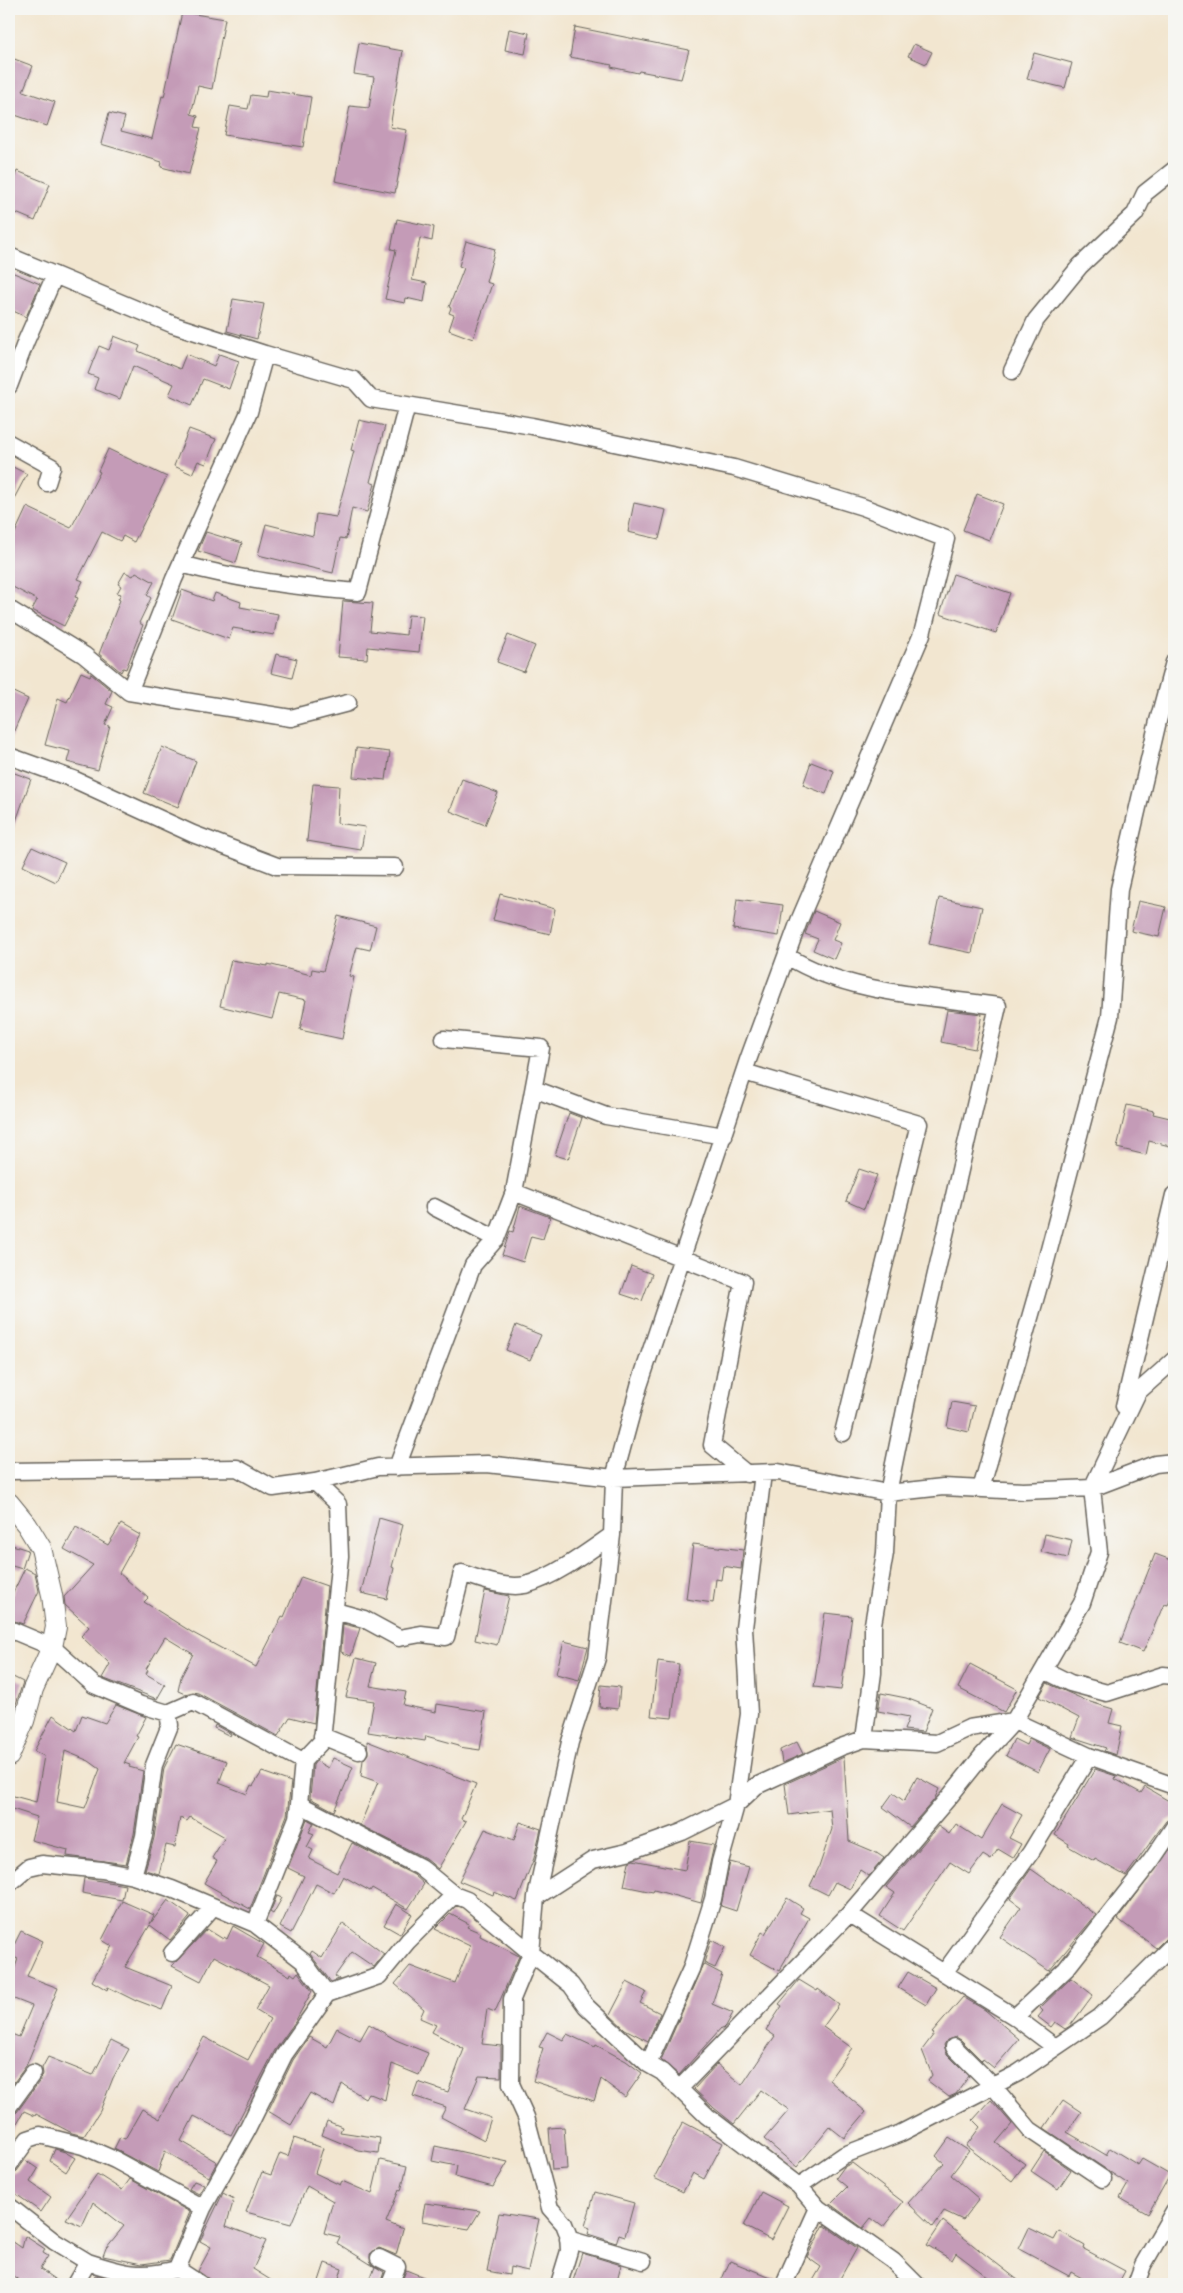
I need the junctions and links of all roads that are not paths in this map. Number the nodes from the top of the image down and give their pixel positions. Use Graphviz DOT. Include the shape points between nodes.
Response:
graph roads {
  1 [pos="1174,170"];
  2 [pos="9,256"];
  3 [pos="55,275"];
  4 [pos="265,354"];
  5 [pos="1012,371"];
  6 [pos="9,386"];
  7 [pos="407,405"];
  8 [pos="9,443"];
  9 [pos="47,483"];
  10 [pos="181,564"];
  11 [pos="9,609"];
  12 [pos="1174,662"];
  13 [pos="129,692"];
  14 [pos="348,703"];
  15 [pos="9,756"];
  16 [pos="395,867"];
  17 [pos="787,956"];
  18 [pos="444,1039"];
  19 [pos="744,1072"];
  20 [pos="534,1089"];
  21 [pos="724,1136"];
  22 [pos="514,1192"];
  23 [pos="1174,1195"];
  24 [pos="434,1207"];
  25 [pos="496,1239"];
  26 [pos="683,1258"];
  27 [pos="1174,1360"];
  28 [pos="843,1433"];
  29 [pos="1117,1435"];
  30 [pos="1174,1462"];
  31 [pos="396,1467"];
  32 [pos="9,1471"];
  33 [pos="755,1473"];
  34 [pos="614,1478"];
  35 [pos="314,1482"];
  36 [pos="1092,1488"];
  37 [pos="981,1489"];
  38 [pos="888,1492"];
  39 [pos="9,1503"];
  40 [pos="612,1535"];
  41 [pos="336,1611"];
  42 [pos="9,1629"];
  43 [pos="52,1647"];
  44 [pos="1044,1670"];
  45 [pos="1174,1676"];
  46 [pos="168,1713"];
  47 [pos="1014,1721"];
  48 [pos="322,1736"];
  49 [pos="864,1739"];
  50 [pos="359,1751"];
  51 [pos="9,1756"];
  52 [pos="1088,1756"];
  53 [pos="303,1761"];
  54 [pos="1174,1786"];
  55 [pos="299,1804"];
  56 [pos="736,1805"];
  57 [pos="1174,1827"];
  58 [pos="133,1876"];
  59 [pos="9,1884"];
  60 [pos="454,1895"];
  61 [pos="536,1897"];
  62 [pos="212,1907"];
  63 [pos="849,1914"];
  64 [pos="255,1924"];
  65 [pos="1174,1944"];
  66 [pos="172,1953"];
  67 [pos="530,1953"];
  68 [pos="944,1973"];
  69 [pos="327,1994"];
  70 [pos="1015,2017"];
  71 [pos="954,2047"];
  72 [pos="1055,2048"];
  73 [pos="648,2064"];
  74 [pos="33,2073"];
  75 [pos="993,2086"];
  76 [pos="679,2089"];
  77 [pos="9,2106"];
  78 [pos="9,2165"];
  79 [pos="1103,2179"];
  80 [pos="799,2186"];
  81 [pos="9,2206"];
  82 [pos="203,2208"];
  83 [pos="818,2208"];
  84 [pos="1174,2211"];
  85 [pos="568,2239"];
  86 [pos="379,2258"];
  87 [pos="643,2261"];
  88 [pos="88,2262"];
  89 [pos="177,2270"];
  90 [pos="75,2284"];
  91 [pos="200,2284"];
  92 [pos="390,2284"];
  93 [pos="559,2284"];
  94 [pos="784,2284"];
  95 [pos="916,2284"];
  96 [pos="1136,2284"];
  1 -- 5 [label="street" via="1145,194 1135,214 1080,266 1036,320"];
  2 -- 3 [label="street"];
  3 -- 4 [label="street" via="174,325"];
  3 -- 6 [label="street"];
  4 -- 7 [label="street" via="354,380 371,400"];
  4 -- 10 [label="street" via="249,412"];
  7 -- 10 [label="street" via="358,592 287,586 219,575"];
  7 -- 17 [label="street" via="532,426 734,468 863,507 946,539 922,634"];
  8 -- 9 [label="street" via="52,467"];
  10 -- 13 [label="street"];
  11 -- 13 [label="street" via="84,655"];
  12 -- 37 [label="street" via="1118,889 1110,1017 1045,1265"];
  13 -- 14 [label="street" via="291,718"];
  15 -- 16 [label="street" via="73,779 193,834 278,866"];
  17 -- 19 [label="street"];
  17 -- 38 [label="street" via="806,968 862,986 998,1006"];
  18 -- 20 [label="street" via="541,1048"];
  19 -- 21 [label="street"];
  19 -- 28 [label="street" via="918,1124"];
  20 -- 21 [label="street" via="606,1116"];
  20 -- 22 [label="street"];
  21 -- 26 [label="street"];
  22 -- 25 [label="street"];
  22 -- 26 [label="street"];
  23 -- 29 [label="street"];
  24 -- 25 [label="street"];
  25 -- 31 [label="street" via="473,1265"];
  26 -- 33 [label="street" via="744,1282 712,1445"];
  26 -- 34 [label="street" via="639,1386"];
  27 -- 29 [label="street" via="1138,1392"];
  29 -- 36 [label="street"];
  30 -- 36 [label="street" via="1155,1464"];
  31 -- 34 [label="street" via="488,1464"];
  31 -- 35 [label="street" via="378,1467"];
  32 -- 35 [label="street" via="237,1468 273,1488"];
  33 -- 34 [label="street"];
  33 -- 38 [label="street" via="778,1472"];
  33 -- 56 [label="street" via="744,1628 749,1714"];
  34 -- 40 [label="street"];
  35 -- 41 [label="street" via="338,1504 340,1556"];
  36 -- 37 [label="street"];
  36 -- 44 [label="street" via="1099,1552 1082,1603"];
  37 -- 38 [label="street" via="943,1487"];
  38 -- 49 [label="street" via="885,1553 874,1624 873,1673"];
  39 -- 43 [label="street" via="41,1548 56,1627"];
  40 -- 41 [label="street" via="567,1566 524,1585 489,1583 462,1573 446,1637 421,1634 399,1638 364,1618"];
  40 -- 61 [label="street" via="597,1658 570,1742"];
  41 -- 48 [label="street"];
  42 -- 43 [label="street"];
  43 -- 46 [label="street" via="94,1685"];
  43 -- 51 [label="street"];
  44 -- 45 [label="street" via="1070,1683 1107,1693 1163,1675"];
  44 -- 47 [label="street"];
  46 -- 53 [label="street" via="193,1702"];
  46 -- 58 [label="street" via="170,1725 154,1765 144,1836"];
  47 -- 49 [label="street" via="969,1728 937,1743"];
  47 -- 52 [label="street"];
  47 -- 63 [label="street"];
  48 -- 50 [label="street"];
  48 -- 53 [label="street" via="322,1741"];
  49 -- 56 [label="street" via="756,1786"];
  52 -- 54 [label="street"];
  52 -- 68 [label="street" via="1031,1852"];
  53 -- 55 [label="street"];
  55 -- 60 [label="street" via="420,1867"];
  55 -- 64 [label="street" via="297,1818"];
  56 -- 61 [label="street" via="682,1832 627,1852 593,1860"];
  56 -- 73 [label="street" via="713,1899 691,1969"];
  57 -- 70 [label="street" via="1066,1969"];
  58 -- 59 [label="street" via="42,1864 29,1867"];
  58 -- 62 [label="street"];
  60 -- 67 [label="street" via="467,1900"];
  60 -- 69 [label="street" via="408,1941 379,1976"];
  61 -- 67 [label="street"];
  62 -- 64 [label="street"];
  62 -- 66 [label="street"];
  63 -- 68 [label="street"];
  63 -- 76 [label="street"];
  64 -- 69 [label="street" via="302,1962"];
  65 -- 72 [label="street" via="1100,2017"];
  67 -- 73 [label="street" via="571,1984 586,2006"];
  67 -- 85 [label="street" via="512,1999 511,2084 526,2117 550,2208 564,2224"];
  68 -- 70 [label="street"];
  69 -- 82 [label="street" via="284,2055"];
  70 -- 72 [label="street"];
  71 -- 75 [label="street"];
  72 -- 75 [label="street"];
  73 -- 76 [label="street" via="662,2072"];
  74 -- 77 [label="street"];
  75 -- 79 [label="street" via="1030,2130"];
  75 -- 80 [label="street" via="901,2132 844,2154"];
  76 -- 80 [label="street" via="706,2116"];
  78 -- 82 [label="street" via="28,2139 40,2135 83,2146 115,2160"];
  80 -- 83 [label="street"];
  81 -- 88 [label="street" via="55,2242"];
  82 -- 89 [label="street"];
  83 -- 94 [label="street"];
  83 -- 95 [label="street" via="893,2261"];
  84 -- 96 [label="street"];
  85 -- 87 [label="street"];
  85 -- 93 [label="street" via="569,2251"];
  86 -- 92 [label="street" via="397,2267"];
  88 -- 89 [label="street" via="121,2273 155,2275"];
  88 -- 90 [label="street"];
  89 -- 91 [label="street"];
}
